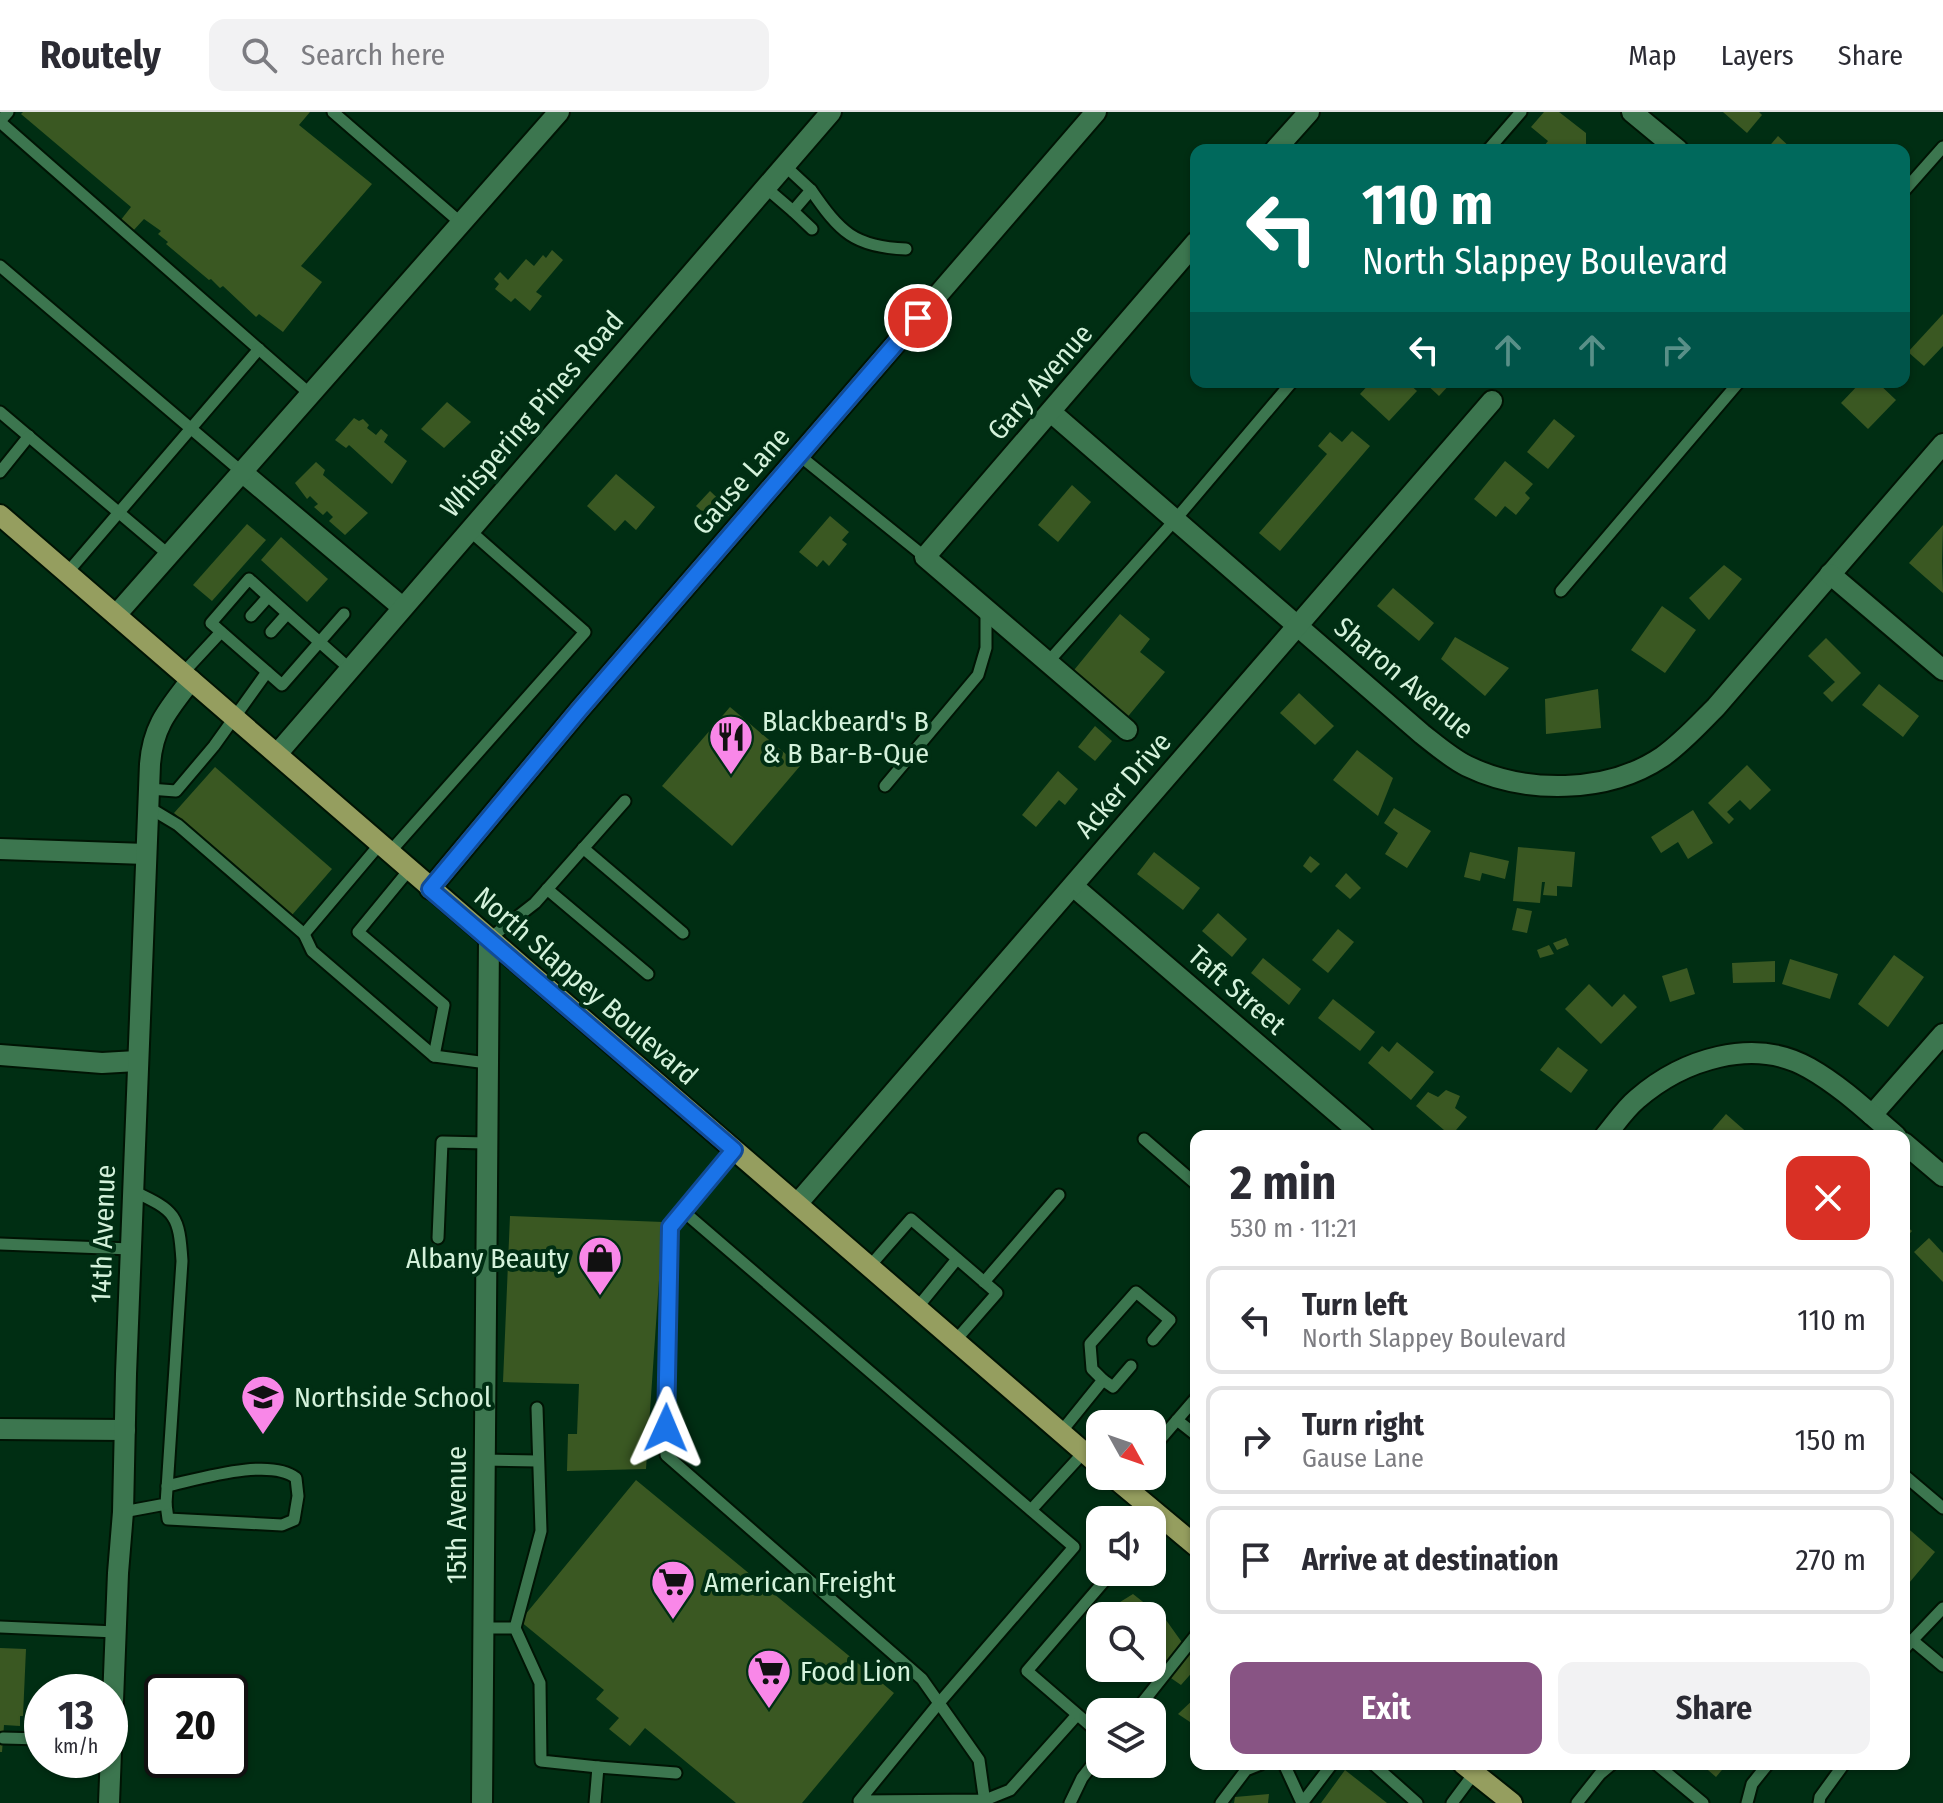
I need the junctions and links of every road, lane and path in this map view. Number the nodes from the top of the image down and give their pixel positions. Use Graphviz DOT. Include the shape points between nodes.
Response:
graph roads {
  1 [pos="8,112"];
  2 [pos="333,112"];
  3 [pos="559,112"];
  4 [pos="831,112"];
  5 [pos="1096,112"];
  6 [pos="1309,112"];
  7 [pos="1521,112"];
  8 [pos="1632,112"];
  9 [pos="0,122"];
  10 [pos="1280,144"];
  11 [pos="1493,144"];
  12 [pos="1671,144"];
  13 [pos="1943,147"];
  14 [pos="784,165"];
  15 [pos="1910,184"];
  16 [pos="765,187"];
  17 [pos="811,190"];
  18 [pos="793,211"];
  19 [pos="461,223"];
  20 [pos="812,229"];
  21 [pos="906,249"];
  22 [pos="1190,249"];
  23 [pos="0,266"];
  24 [pos="259,349"];
  25 [pos="1287,388"];
  26 [pos="1734,388"];
  27 [pos="310,394"];
  28 [pos="1492,401"];
  29 [pos="0,412"];
  30 [pos="1052,413"];
  31 [pos="191,428"];
  32 [pos="29,436"];
  33 [pos="1943,444"];
  34 [pos="800,456"];
  35 [pos="0,472"];
  36 [pos="242,472"];
  37 [pos="119,512"];
  38 [pos="0,515"];
  39 [pos="1175,520"];
  40 [pos="469,530"];
  41 [pos="169,555"];
  42 [pos="925,557"];
  43 [pos="67,573"];
  44 [pos="1830,574"];
  45 [pos="1561,591"];
  46 [pos="268,597"];
  47 [pos="402,607"];
  48 [pos="986,609"];
  49 [pos="287,614"];
  50 [pos="344,614"];
  51 [pos="116,615"];
  52 [pos="251,616"];
  53 [pos="1297,625"];
  54 [pos="271,632"];
  55 [pos="230,634"];
  56 [pos="320,642"];
  57 [pos="1048,662"];
  58 [pos="350,669"];
  59 [pos="1943,670"];
  60 [pos="267,672"];
  61 [pos="187,677"];
  62 [pos="234,717"];
  63 [pos="1127,730"];
  64 [pos="277,754"];
  65 [pos="885,786"];
  66 [pos="149,798"];
  67 [pos="625,801"];
  68 [pos="583,848"];
  69 [pos="0,849"];
  70 [pos="384,849"];
  71 [pos="146,854"];
  72 [pos="409,870"];
  73 [pos="1073,886"];
  74 [pos="430,889"];
  75 [pos="547,889"];
  76 [pos="683,933"];
  77 [pos="304,934"];
  78 [pos="489,939"];
  79 [pos="648,974"];
  80 [pos="1943,1034"];
  81 [pos="0,1055"];
  82 [pos="434,1056"];
  83 [pos="137,1061"];
  84 [pos="487,1063"];
  85 [pos="1872,1115"];
  86 [pos="1357,1130"];
  87 [pos="1610,1130"];
  88 [pos="1889,1130"];
  89 [pos="1144,1139"];
  90 [pos="486,1143"];
  91 [pos="1910,1148"];
  92 [pos="734,1150"];
  93 [pos="1943,1176"];
  94 [pos="1190,1179"];
  95 [pos="133,1191"];
  96 [pos="1059,1195"];
  97 [pos="797,1204"];
  98 [pos="683,1211"];
  99 [pos="438,1238"];
  100 [pos="0,1244"];
  101 [pos="131,1249"];
  102 [pos="957,1259"];
  103 [pos="869,1267"];
  104 [pos="984,1282"];
  105 [pos="917,1308"];
  106 [pos="1153,1340"];
  107 [pos="955,1341"];
  108 [pos="1131,1366"];
  109 [pos="1108,1384"];
  110 [pos="1190,1405"];
  111 [pos="537,1408"];
  112 [pos="1177,1420"];
  113 [pos="0,1429"];
  114 [pos="125,1430"];
  115 [pos="1190,1430"];
  116 [pos="1061,1432"];
  117 [pos="1166,1433"];
  118 [pos="1086,1454"];
  119 [pos="484,1460"];
  120 [pos="537,1461"];
  121 [pos="1086,1464"];
  122 [pos="1910,1480"];
  123 [pos="167,1486"];
  124 [pos="1130,1490"];
  125 [pos="166,1504"];
  126 [pos="1143,1506"];
  127 [pos="1943,1508"];
  128 [pos="1031,1510"];
  129 [pos="123,1512"];
  130 [pos="1166,1528"];
  131 [pos="1190,1542"];
  132 [pos="1100,1586"];
  133 [pos="1943,1608"];
  134 [pos="0,1627"];
  135 [pos="484,1628"];
  136 [pos="515,1628"];
  137 [pos="116,1632"];
  138 [pos="1190,1643"];
  139 [pos="1910,1643"];
  140 [pos="1910,1646"];
  141 [pos="1943,1666"];
  142 [pos="1146,1698"];
  143 [pos="939,1703"];
  144 [pos="1077,1715"];
  145 [pos="1086,1722"];
  146 [pos="3,1738"];
  147 [pos="24,1739"];
  148 [pos="598,1767"];
  149 [pos="1246,1770"];
  150 [pos="1287,1770"];
  151 [pos="1327,1770"];
  152 [pos="1380,1770"];
  153 [pos="1605,1770"];
  154 [pos="1663,1770"];
  155 [pos="1763,1770"];
  156 [pos="1840,1770"];
  157 [pos="676,1773"];
  158 [pos="1086,1773"];
  159 [pos="1479,1777"];
  160 [pos="985,1801"];
  161 [pos="109,1803"];
  162 [pos="482,1803"];
  163 [pos="595,1803"];
  164 [pos="1070,1803"];
  165 [pos="1221,1803"];
  166 [pos="1302,1803"];
  167 [pos="1417,1803"];
  168 [pos="1452,1803"];
  169 [pos="1512,1803"];
  170 [pos="1577,1803"];
  171 [pos="1703,1803"];
  172 [pos="1747,1803"];
  173 [pos="1819,1803"];
  1 -- 9 [label="lane"];
  2 -- 19 [label="lane"];
  3 -- 19 [label="street"];
  4 -- 14 [label="street, Whispering Pines Road"];
  5 -- 34 [label="street, Gause Lane"];
  6 -- 10 [label="street"];
  7 -- 11 [label="lane"];
  8 -- 12 [label="street"];
  9 -- 24 [label="lane"];
  13 -- 15 [label="lane"];
  14 -- 16 [label="street, Whispering Pines Road"];
  14 -- 17 [label="lane"];
  16 -- 18 [label="lane"];
  16 -- 40 [label="street, Whispering Pines Road"];
  17 -- 18 [label="lane"];
  17 -- 21 [label="lane" via="828,215 858,241"];
  18 -- 20 [label="lane"];
  19 -- 27 [label="street"];
  22 -- 30 [label="street, Gary Avenue"];
  23 -- 31 [label="lane"];
  24 -- 27 [label="lane"];
  24 -- 31 [label="lane"];
  25 -- 39 [label="lane"];
  26 -- 45 [label="lane"];
  27 -- 36 [label="street"];
  28 -- 53 [label="street, Acker Drive"];
  29 -- 32 [label="lane"];
  30 -- 39 [label="street, Sharon Avenue"];
  30 -- 42 [label="street, Gary Avenue"];
  31 -- 36 [label="lane"];
  31 -- 37 [label="lane"];
  32 -- 35 [label="lane"];
  32 -- 37 [label="lane"];
  33 -- 44 [label="street, Sharon Avenue"];
  34 -- 42 [label="lane"];
  34 -- 74 [label="street, Gause Lane"];
  36 -- 41 [label="street"];
  36 -- 47 [label="street"];
  37 -- 41 [label="lane"];
  37 -- 43 [label="lane"];
  38 -- 43 [label="main road, North Slappey Boulevard"];
  39 -- 53 [label="street, Sharon Avenue"];
  39 -- 57 [label="lane"];
  40 -- 47 [label="street, Whispering Pines Road"];
  40 -- 70 [label="lane" via="585,632"];
  41 -- 51 [label="street"];
  42 -- 48 [label="street"];
  43 -- 51 [label="main road, North Slappey Boulevard"];
  44 -- 53 [label="street, Sharon Avenue" via="1716,707 1661,757 1636,770 1578,785 1519,783 1464,765"];
  44 -- 59 [label="street"];
  46 -- 49 [label="lane"];
  46 -- 52 [label="lane"];
  46 -- 55 [label="lane" via="249,579 211,623"];
  47 -- 58 [label="street, Whispering Pines Road"];
  48 -- 57 [label="street"];
  48 -- 65 [label="lane" via="986,648 978,675"];
  49 -- 54 [label="lane"];
  49 -- 56 [label="lane"];
  50 -- 56 [label="lane"];
  51 -- 61 [label="main road, North Slappey Boulevard"];
  53 -- 73 [label="street, Acker Drive"];
  55 -- 60 [label="lane" via="254,652"];
  55 -- 61 [label="lane"];
  56 -- 58 [label="lane"];
  56 -- 60 [label="lane" via="282,685"];
  57 -- 63 [label="street"];
  58 -- 64 [label="street, Whispering Pines Road"];
  60 -- 62 [label="lane"];
  61 -- 62 [label="main road, North Slappey Boulevard"];
  61 -- 66 [label="street, 14th Avenue" via="152,741"];
  62 -- 64 [label="main road, North Slappey Boulevard"];
  62 -- 66 [label="lane" via="176,791"];
  64 -- 70 [label="main road, North Slappey Boulevard"];
  66 -- 71 [label="street, 14th Avenue"];
  66 -- 77 [label="lane"];
  67 -- 68 [label="lane"];
  68 -- 75 [label="lane"];
  68 -- 76 [label="lane"];
  69 -- 71 [label="street"];
  70 -- 72 [label="main road, North Slappey Boulevard"];
  70 -- 77 [label="lane"];
  71 -- 83 [label="street, 14th Avenue"];
  72 -- 74 [label="main road, North Slappey Boulevard"];
  72 -- 82 [label="lane" via="358,932 444,1005"];
  73 -- 86 [label="street, Taft Street"];
  73 -- 97 [label="street, Acker Drive"];
  74 -- 78 [label="main road, North Slappey Boulevard"];
  75 -- 78 [label="lane"];
  75 -- 79 [label="lane"];
  77 -- 82 [label="lane" via="312,951"];
  78 -- 84 [label="street, 15th Avenue"];
  78 -- 92 [label="main road, North Slappey Boulevard"];
  80 -- 85 [label="street"];
  81 -- 83 [label="street"];
  82 -- 84 [label="lane"];
  83 -- 95 [label="street, 14th Avenue"];
  84 -- 90 [label="street, 15th Avenue"];
  85 -- 87 [label="street" via="1807,1067 1742,1053 1719,1055 1663,1082 1637,1099"];
  85 -- 88 [label="street"];
  89 -- 94 [label="lane"];
  90 -- 99 [label="lane" via="442,1142"];
  90 -- 119 [label="street, 15th Avenue"];
  91 -- 93 [label="street"];
  92 -- 97 [label="main road, North Slappey Boulevard"];
  92 -- 98 [label="lane"];
  95 -- 101 [label="street, 14th Avenue"];
  95 -- 123 [label="lane" via="171,1212 180,1230"];
  96 -- 104 [label="lane"];
  97 -- 103 [label="main road, North Slappey Boulevard"];
  98 -- 128 [label="lane"];
  98 -- 143 [label="lane" via="670,1227 666,1455 922,1679"];
  100 -- 101 [label="lane"];
  101 -- 114 [label="street, 14th Avenue"];
  102 -- 103 [label="lane" via="911,1219"];
  102 -- 104 [label="lane"];
  102 -- 105 [label="lane"];
  103 -- 105 [label="main road, North Slappey Boulevard"];
  104 -- 107 [label="lane" via="997,1293"];
  105 -- 107 [label="main road, North Slappey Boulevard"];
  106 -- 109 [label="lane" via="1170,1320 1136,1292 1090,1344 1092,1369"];
  107 -- 116 [label="main road, North Slappey Boulevard"];
  108 -- 109 [label="lane"];
  109 -- 116 [label="lane"];
  110 -- 112 [label="lane"];
  111 -- 120 [label="lane"];
  112 -- 115 [label="lane"];
  112 -- 117 [label="lane"];
  113 -- 114 [label="street"];
  114 -- 129 [label="street, 14th Avenue"];
  116 -- 118 [label="main road, North Slappey Boulevard"];
  119 -- 120 [label="lane"];
  119 -- 135 [label="street, 15th Avenue"];
  120 -- 136 [label="lane" via="541,1531"];
  121 -- 128 [label="lane"];
  122 -- 127 [label="lane"];
  123 -- 125 [label="lane"];
  123 -- 125 [label="lane" via="267,1469 287,1471 296,1478 298,1496 294,1520 282,1525 168,1519"];
  124 -- 126 [label="main road"];
  125 -- 129 [label="lane"];
  128 -- 143 [label="lane" via="1074,1547"];
  129 -- 137 [label="street, 14th Avenue"];
  130 -- 131 [label="main road"];
  132 -- 144 [label="lane" via="1027,1671"];
  133 -- 139 [label="lane"];
  134 -- 137 [label="lane"];
  135 -- 136 [label="lane"];
  135 -- 162 [label="street, 15th Avenue"];
  136 -- 148 [label="lane" via="540,1683 541,1761"];
  137 -- 161 [label="street, 14th Avenue"];
  138 -- 142 [label="lane"];
  140 -- 141 [label="lane"];
  143 -- 160 [label="lane" via="979,1760"];
  143 -- 160 [label="lane" via="859,1801"];
  144 -- 145 [label="lane"];
  144 -- 160 [label="lane" via="1010,1790"];
  146 -- 147 [label="lane"];
  148 -- 157 [label="lane"];
  148 -- 163 [label="lane"];
  149 -- 165 [label="lane"];
  150 -- 166 [label="lane"];
  151 -- 166 [label="lane"];
  152 -- 167 [label="lane"];
  153 -- 170 [label="lane"];
  154 -- 171 [label="lane"];
  155 -- 172 [label="lane"];
  156 -- 173 [label="lane"];
  158 -- 164 [label="lane"];
  159 -- 168 [label="lane"];
  159 -- 169 [label="main road"];
}
